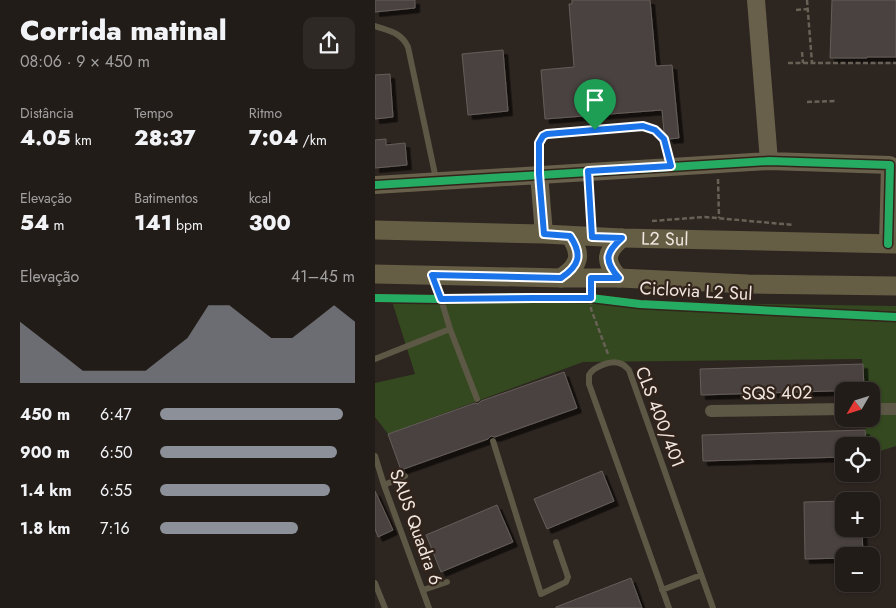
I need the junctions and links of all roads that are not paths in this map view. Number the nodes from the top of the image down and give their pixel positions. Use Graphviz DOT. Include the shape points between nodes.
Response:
graph roads {
  1 [pos="756,0"];
  2 [pos="375,26"];
  3 [pos="769,161"];
  4 [pos="893,165"];
  5 [pos="671,166"];
  6 [pos="539,174"];
  7 [pos="437,180"];
  8 [pos="375,185"];
  9 [pos="375,230"];
  10 [pos="544,234"];
  11 [pos="570,236"];
  12 [pos="622,238"];
  13 [pos="892,244"];
  14 [pos="375,274"];
  15 [pos="432,275"];
  16 [pos="561,278"];
  17 [pos="619,278"];
  18 [pos="896,286"];
  19 [pos="450,329"];
  20 [pos="375,359"];
  21 [pos="477,399"];
  22 [pos="880,409"];
  23 [pos="896,409"];
  24 [pos="835,410"];
  25 [pos="711,411"];
  26 [pos="493,441"];
  27 [pos="375,456"];
  28 [pos="405,476"];
  29 [pos="383,485"];
  30 [pos="556,542"];
  31 [pos="701,575"];
  32 [pos="447,582"];
  33 [pos="375,583"];
  34 [pos="423,590"];
  35 [pos="662,590"];
  36 [pos="385,608"];
  37 [pos="429,608"];
  38 [pos="669,608"];
  39 [pos="713,608"];
  1 -- 3 [label="street"];
  2 -- 7 [label="lane" via="399,34 409,47"];
  3 -- 4 [label="street"];
  3 -- 5 [label="street"];
  4 -- 13 [label="street"];
  5 -- 6 [label="street"];
  5 -- 6 [label="lane" via="664,139 655,130 643,126 547,134 539,143"];
  6 -- 7 [label="street"];
  6 -- 10 [label="street"];
  7 -- 8 [label="street"];
  9 -- 10 [label="main road, L2 Sul"];
  10 -- 11 [label="main road, L2 Sul"];
  11 -- 12 [label="main road, L2 Sul"];
  11 -- 16 [label="main road" via="578,257 571,272"];
  12 -- 13 [label="main road, L2 Sul"];
  12 -- 17 [label="main road" via="607,259"];
  14 -- 15 [label="main road"];
  15 -- 16 [label="main road"];
  15 -- 19 [label="lane"];
  16 -- 17 [label="main road"];
  17 -- 18 [label="main road"];
  19 -- 20 [label="lane"];
  19 -- 21 [label="lane"];
  22 -- 23 [label="street"];
  24 -- 25 [label="street, SQS 402"];
  26 -- 30 [label="lane" via="541,594 565,582 568,577"];
  27 -- 29 [label="lane, SAUS Quadra 6"];
  28 -- 29 [label="lane"];
  29 -- 34 [label="lane, SAUS Quadra 6"];
  31 -- 35 [label="lane"];
  31 -- 35 [label="lane, CLS 400/401" via="629,370 619,362 612,362 594,369 589,376 589,384"];
  31 -- 39 [label="lane, CLS 400/401"];
  32 -- 34 [label="lane"];
  33 -- 36 [label="lane"];
  34 -- 37 [label="lane, SAUS Quadra 6"];
  35 -- 38 [label="lane, CLS 400/401"];
}
